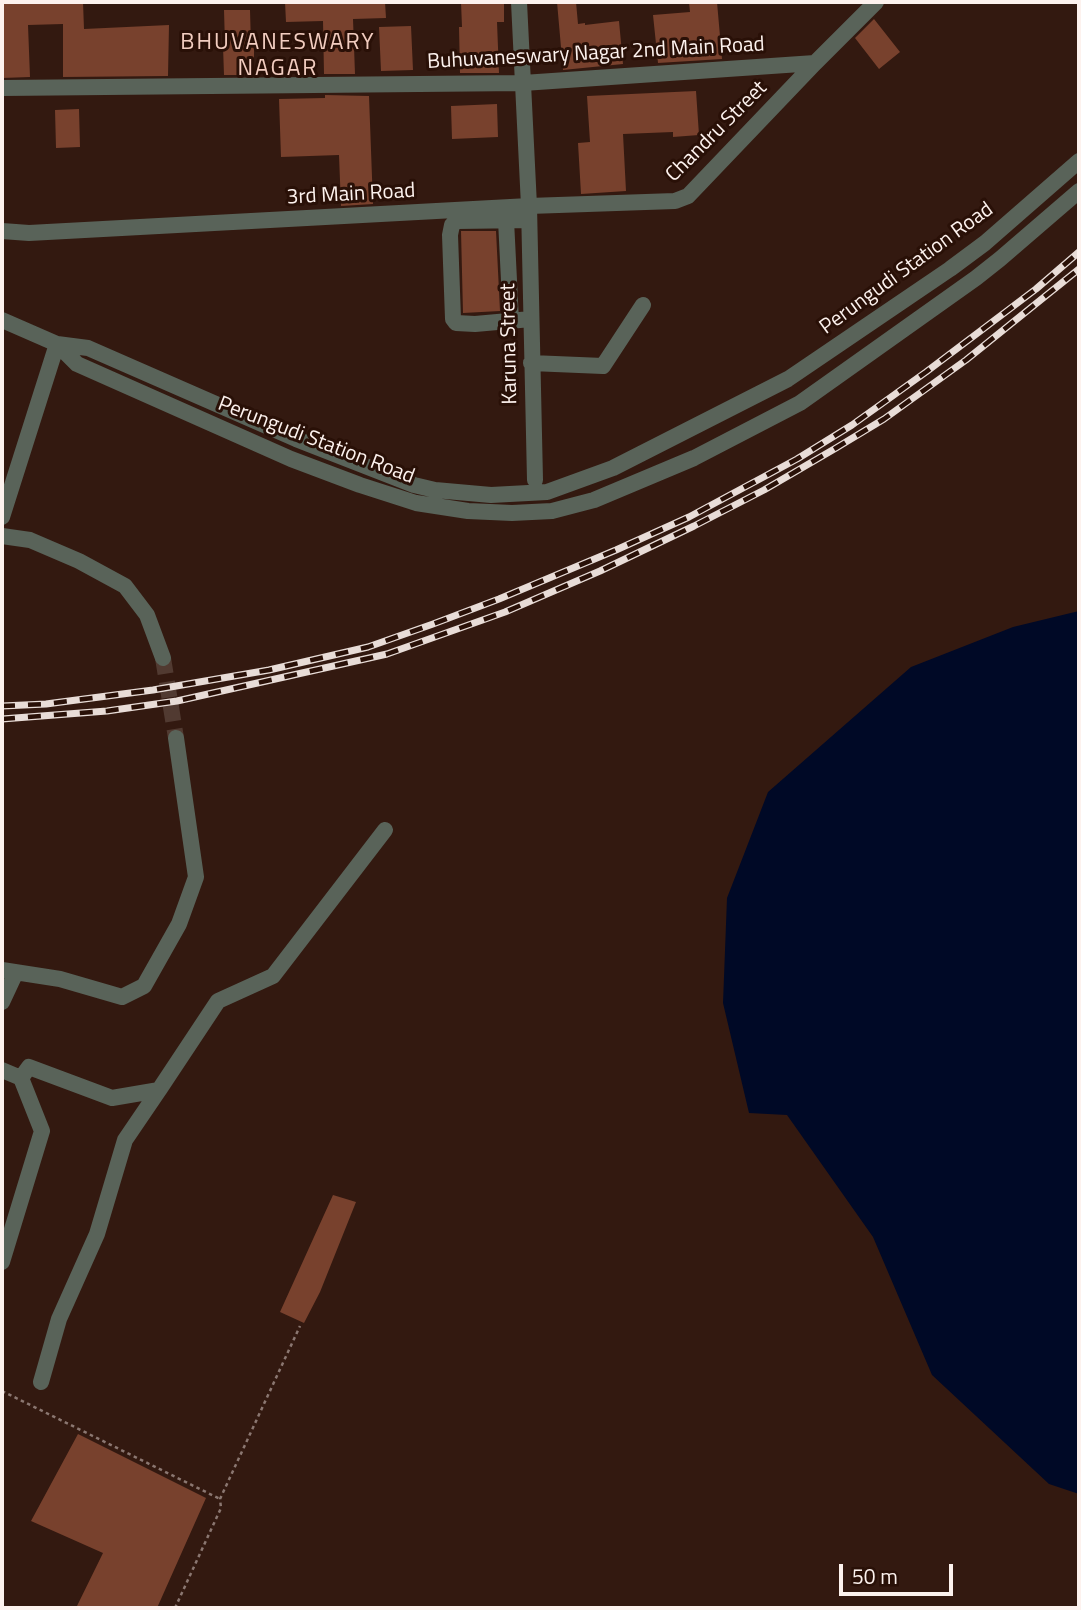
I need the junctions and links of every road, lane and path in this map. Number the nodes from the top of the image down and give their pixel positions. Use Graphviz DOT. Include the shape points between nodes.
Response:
graph roads {
  1 [pos="519,2"];
  2 [pos="876,2"];
  3 [pos="814,62"];
  4 [pos="523,83"];
  5 [pos="2,88"];
  6 [pos="1079,161"];
  7 [pos="1079,191"];
  8 [pos="675,201"];
  9 [pos="529,213"];
  10 [pos="506,220"];
  11 [pos="2,231"];
  12 [pos="530,243"];
  13 [pos="507,244"];
  14 [pos="530,287"];
  15 [pos="510,288"];
  16 [pos="643,305"];
  17 [pos="531,318"];
  18 [pos="2,320"];
  19 [pos="511,321"];
  20 [pos="57,344"];
  21 [pos="531,363"];
  22 [pos="535,481"];
  23 [pos="2,517"];
  24 [pos="2,537"];
  25 [pos="163,658"];
  26 [pos="176,738"];
  27 [pos="386,830"];
  28 [pos="9,971"];
  29 [pos="2,1002"];
  30 [pos="2,1070"];
  31 [pos="21,1078"];
  32 [pos="159,1090"];
  33 [pos="2,1262"];
  34 [pos="300,1326"];
  35 [pos="41,1382"];
  36 [pos="2,1391"];
  37 [pos="220,1499"];
  38 [pos="175,1608"];
  1 -- 4 [label="street, Karuna Street"];
  2 -- 3 [label="street, Chandru Street"];
  3 -- 4 [label="street, Buhuvaneswary Nagar 2nd Main Road"];
  3 -- 8 [label="street, Chandru Street" via="688,196"];
  4 -- 5 [label="street, Buhuvaneswary Nagar 2nd Main Road"];
  4 -- 9 [label="street, Karuna Street"];
  6 -- 20 [label="street, Perungudi Station Road" via="959,263 788,379 613,468 547,492 491,495 414,485 88,348"];
  7 -- 20 [label="street, Perungudi Station Road" via="1000,260 800,403 694,458 594,500 552,511 468,511 416,503 360,485 77,364"];
  8 -- 9 [label="street, 3rd Main Road"];
  9 -- 10 [label="street"];
  9 -- 11 [label="street, 3rd Main Road"];
  9 -- 12 [label="street, Karuna Street"];
  10 -- 13 [label="street"];
  10 -- 19 [label="street" via="457,221 452,225 453,319 475,324"];
  12 -- 13 [label="street"];
  12 -- 14 [label="street, Karuna Street"];
  13 -- 15 [label="street"];
  14 -- 15 [label="street"];
  14 -- 17 [label="street, Karuna Street"];
  15 -- 19 [label="street"];
  16 -- 21 [label="street" via="603,366"];
  17 -- 19 [label="street"];
  17 -- 21 [label="street, Karuna Street"];
  18 -- 20 [label="street, Perungudi Station Road"];
  20 -- 23 [label="street"];
  21 -- 22 [label="street, Karuna Street"];
  24 -- 25 [label="street" via="30,540 125,586 147,615"];
  26 -- 28 [label="street" via="196,877 179,924 144,986 122,996"];
  27 -- 32 [label="street" via="273,976 218,1001"];
  28 -- 29 [label="street"];
  30 -- 31 [label="street"];
  31 -- 32 [label="street" via="29,1068 112,1098"];
  31 -- 33 [label="street" via="43,1131"];
  32 -- 35 [label="street" via="125,1140 97,1234 59,1319"];
  34 -- 37 [label="path"];
  36 -- 37 [label="path"];
  37 -- 38 [label="path" via="221,1508"];
}
